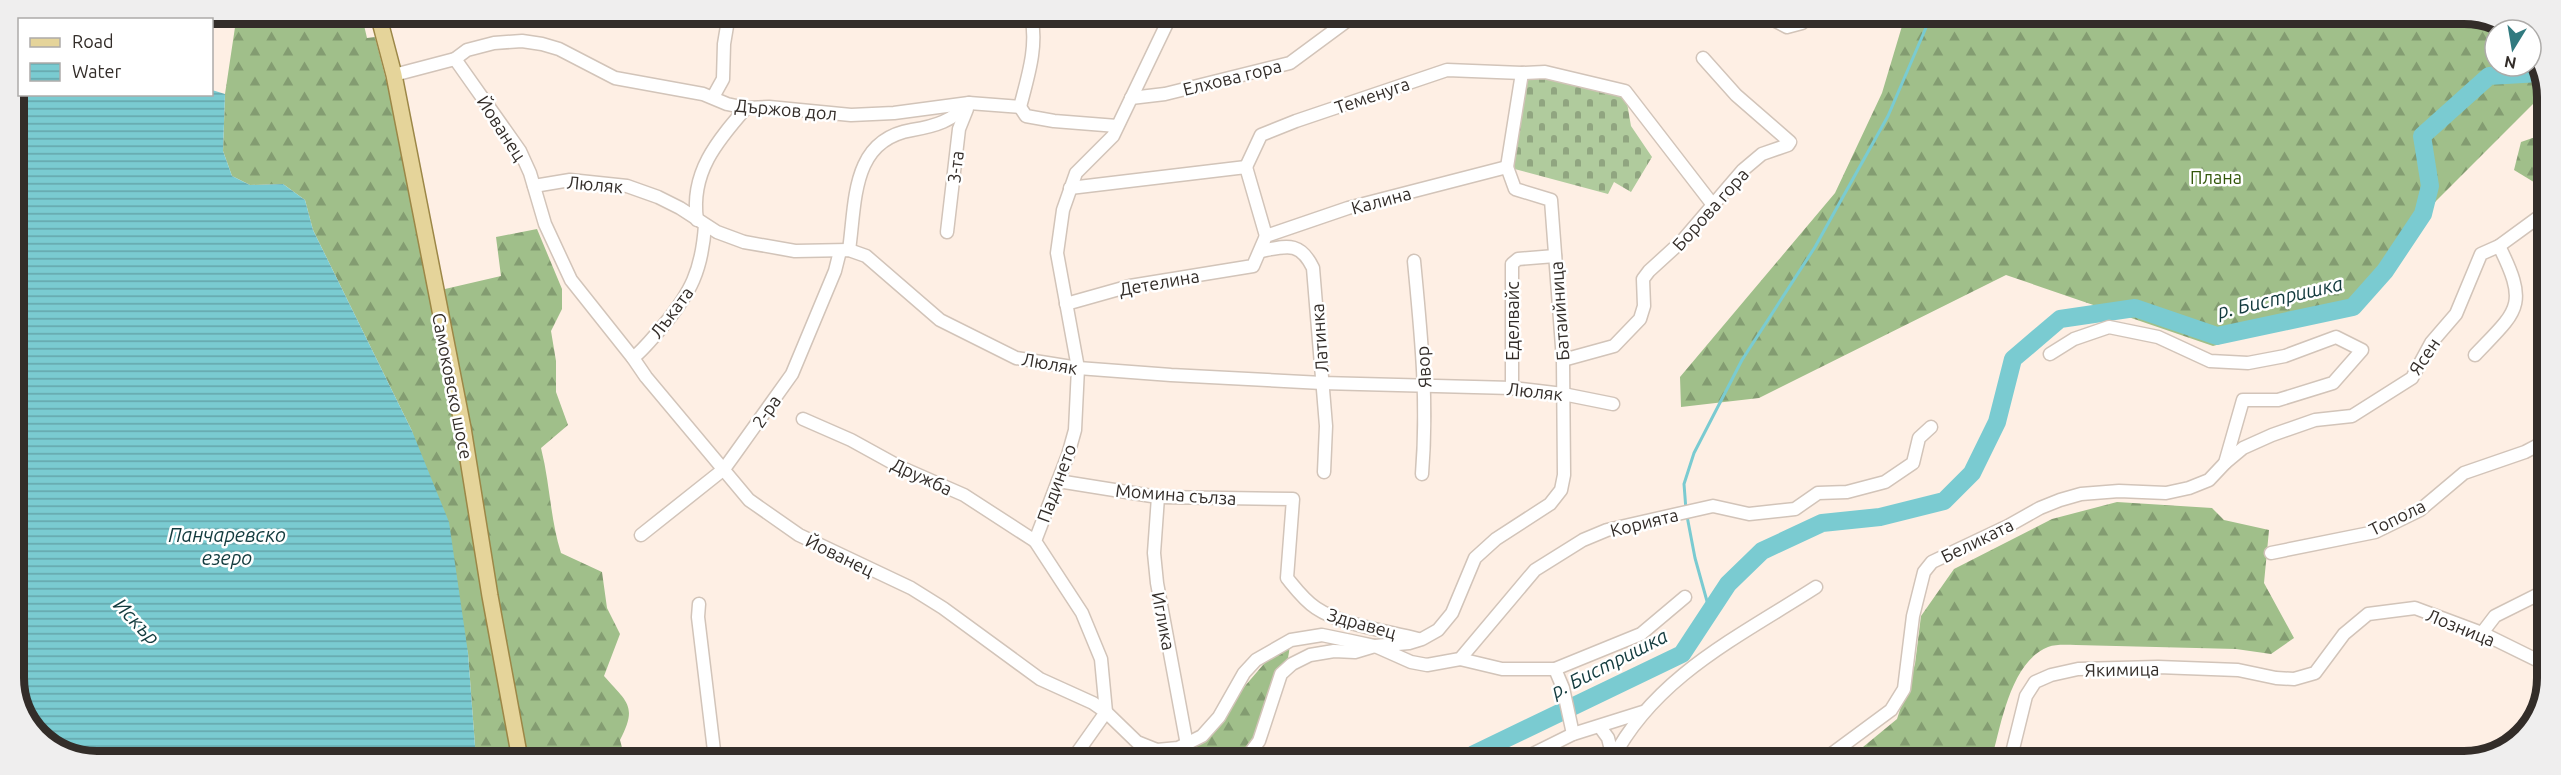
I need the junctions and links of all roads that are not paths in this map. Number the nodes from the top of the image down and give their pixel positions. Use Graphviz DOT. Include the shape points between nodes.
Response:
graph roads {
  1 [pos="381,24"];
  2 [pos="727,24"];
  3 [pos="1033,24"];
  4 [pos="1167,24"];
  5 [pos="1343,24"];
  6 [pos="1781,24"];
  7 [pos="1798,24"];
  8 [pos="1703,58"];
  9 [pos="455,59"];
  10 [pos="1522,73"];
  11 [pos="394,75"];
  12 [pos="713,97"];
  13 [pos="1131,98"];
  14 [pos="969,103"];
  15 [pos="1020,107"];
  16 [pos="746,108"];
  17 [pos="1117,126"];
  18 [pos="1246,167"];
  19 [pos="1507,167"];
  20 [pos="534,186"];
  21 [pos="1070,188"];
  22 [pos="1713,205"];
  23 [pos="2537,218"];
  24 [pos="701,222"];
  25 [pos="947,232"];
  26 [pos="1266,236"];
  27 [pos="2499,246"];
  28 [pos="844,250"];
  29 [pos="1261,251"];
  30 [pos="1555,256"];
  31 [pos="1414,261"];
  32 [pos="1066,304"];
  33 [pos="2050,354"];
  34 [pos="2475,355"];
  35 [pos="633,358"];
  36 [pos="1563,360"];
  37 [pos="1078,368"];
  38 [pos="1322,383"];
  39 [pos="1426,385"];
  40 [pos="1512,388"];
  41 [pos="1563,394"];
  42 [pos="1613,404"];
  43 [pos="803,419"];
  44 [pos="1931,427"];
  45 [pos="2537,446"];
  46 [pos="2225,463"];
  47 [pos="724,469"];
  48 [pos="1324,472"];
  49 [pos="1422,474"];
  50 [pos="1058,481"];
  51 [pos="1158,497"];
  52 [pos="1293,500"];
  53 [pos="641,535"];
  54 [pos="1035,541"];
  55 [pos="2271,553"];
  56 [pos="1816,587"];
  57 [pos="2537,595"];
  58 [pos="1685,597"];
  59 [pos="699,604"];
  60 [pos="2482,633"];
  61 [pos="1422,639"];
  62 [pos="1375,646"];
  63 [pos="1461,659"];
  64 [pos="2537,659"];
  65 [pos="1555,669"];
  66 [pos="2294,679"];
  67 [pos="1106,712"];
  68 [pos="1643,712"];
  69 [pos="1600,727"];
  70 [pos="1573,734"];
  71 [pos="1187,745"];
  72 [pos="519,751"];
  73 [pos="714,751"];
  74 [pos="1079,751"];
  75 [pos="1252,751"];
  76 [pos="1539,751"];
  77 [pos="1610,751"];
  78 [pos="1617,751"];
  79 [pos="1836,751"];
  80 [pos="2012,751"];
  1 -- 11 [label="main road, Самоковско шосе"];
  2 -- 12 [label="street" via="723,80"];
  3 -- 15 [label="street" via="1033,57"];
  4 -- 13 [label="street, Падинето"];
  5 -- 13 [label="street, Елхова гора" via="1290,63"];
  6 -- 7 [label="street"];
  8 -- 22 [label="street, Борова гора" via="1737,95 1790,142 1762,154"];
  9 -- 11 [label="street, Държов дол"];
  9 -- 12 [label="street, Държов дол" via="468,50 494,43 532,42 559,49 615,78"];
  9 -- 20 [label="street, Йованец" via="520,151"];
  10 -- 18 [label="street, Теменуга" via="1447,70 1296,121 1261,135"];
  10 -- 19 [label="street"];
  10 -- 22 [label="street, Теменуга" via="1545,72 1625,91"];
  11 -- 72 [label="main road, Самоковско шосе"];
  12 -- 16 [label="street, Държов дол"];
  13 -- 17 [label="street, Падинето"];
  14 -- 15 [label="street, Държов дол"];
  14 -- 16 [label="street, Държов дол" via="851,115"];
  14 -- 25 [label="street, 3-та" via="959,129"];
  14 -- 28 [label="street, 2-ра" via="947,121 895,134 871,151 860,175"];
  15 -- 17 [label="street, Държов дол" via="1026,116"];
  16 -- 24 [label="street, Лъката" via="702,167 697,185"];
  17 -- 21 [label="street, Падинето" via="1113,136 1076,173"];
  18 -- 21 [label="street"];
  18 -- 26 [label="street"];
  19 -- 26 [label="street, Калина" via="1348,208"];
  19 -- 30 [label="street, Батаийница" via="1515,189 1551,200"];
  20 -- 24 [label="street, Люляк" via="570,180 627,186 658,197"];
  20 -- 35 [label="street, Йованец" via="545,224 571,280"];
  21 -- 32 [label="street, Падинето" via="1057,253"];
  22 -- 36 [label="street, Борова гора" via="1643,279 1644,306 1633,327 1614,346"];
  23 -- 27 [label="street, Ясен"];
  24 -- 28 [label="street, Люляк" via="728,237 761,246"];
  24 -- 35 [label="street, Лъката" via="699,268 690,291"];
  26 -- 29 [label="street"];
  27 -- 34 [label="street" via="2517,291 2517,306"];
  27 -- 46 [label="street, Ясен" via="2481,254 2456,314 2431,343 2412,378 2352,416 2315,420 2272,435 2243,448"];
  28 -- 37 [label="street, Люляк" via="866,256 940,320 1016,357"];
  28 -- 47 [label="street, 2-ра" via="792,374"];
  29 -- 32 [label="street, Детелина" via="1253,266 1130,286"];
  29 -- 38 [label="street, Латинка" via="1296,247 1307,255 1314,268"];
  30 -- 36 [label="street, Батаийница"];
  30 -- 40 [label="street, Еделвайс" via="1518,259 1512,264"];
  31 -- 39 [label="street, Явор"];
  32 -- 37 [label="street, Падинето"];
  33 -- 46 [label="street" via="2074,339 2109,327 2158,337 2210,361 2248,363 2285,357 2336,337 2362,350 2332,383 2278,400 2243,400"];
  35 -- 47 [label="street, Йованец"];
  36 -- 41 [label="street, Батаийница"];
  37 -- 38 [label="street, Люляк"];
  37 -- 50 [label="street, Падинето" via="1075,430"];
  38 -- 39 [label="street, Люляк"];
  38 -- 48 [label="street, Латинка" via="1326,426"];
  39 -- 40 [label="street, Люляк"];
  39 -- 49 [label="street, Явор"];
  40 -- 41 [label="street, Люляк"];
  41 -- 42 [label="street, Люляк"];
  41 -- 61 [label="street, Батаийница" via="1561,490 1551,504 1504,533 1475,558 1452,613 1438,630"];
  43 -- 54 [label="street, Дружба" via="964,495"];
  44 -- 63 [label="street, Корията" via="1919,438 1913,463 1885,482 1847,492 1818,493 1795,509 1749,514 1713,506 1607,530 1583,540 1535,570"];
  45 -- 55 [label="street, Топола" via="2464,473 2420,510 2375,532"];
  46 -- 79 [label="street, Беликата" via="2209,480 2189,488 2166,493 2081,494 2060,500 1932,562 1924,572 1913,616 1904,689 1891,710"];
  47 -- 53 [label="street, 2-ра"];
  47 -- 67 [label="street, Йованец" via="749,500 799,535 911,588 1040,679"];
  50 -- 51 [label="street, Момина сълза"];
  50 -- 54 [label="street, Падинето"];
  51 -- 52 [label="street, Момина сълза"];
  51 -- 71 [label="street, Иглика" via="1154,553 1157,583"];
  52 -- 61 [label="street, Здравец" via="1287,578 1305,600 1335,617"];
  54 -- 67 [label="street, Падинето" via="1082,613 1101,659"];
  56 -- 68 [label="street" via="1680,675"];
  57 -- 60 [label="street" via="2495,616"];
  58 -- 65 [label="street" via="1641,634"];
  59 -- 73 [label="street"];
  60 -- 64 [label="street, Лозница"];
  60 -- 66 [label="street, Лозница" via="2415,608 2368,614 2344,634 2315,673"];
  61 -- 62 [label="street, Батаийница"];
  62 -- 63 [label="street" via="1427,665"];
  62 -- 71 [label="street, Йованец" via="1322,635 1291,640 1256,660 1219,717 1202,736"];
  62 -- 75 [label="street, Батаийница" via="1355,652 1334,651 1292,664 1281,674 1259,741"];
  63 -- 65 [label="street" via="1502,669"];
  65 -- 70 [label="street"];
  66 -- 80 [label="street, Якимица" via="2238,670 2158,667 2078,669 2051,675 2035,682 2026,696"];
  67 -- 71 [label="street, Йованец" via="1137,742 1157,750"];
  67 -- 74 [label="street"];
  68 -- 69 [label="street"];
  68 -- 78 [label="street"];
  69 -- 70 [label="street"];
  69 -- 77 [label="street"];
  70 -- 76 [label="street"];
}
